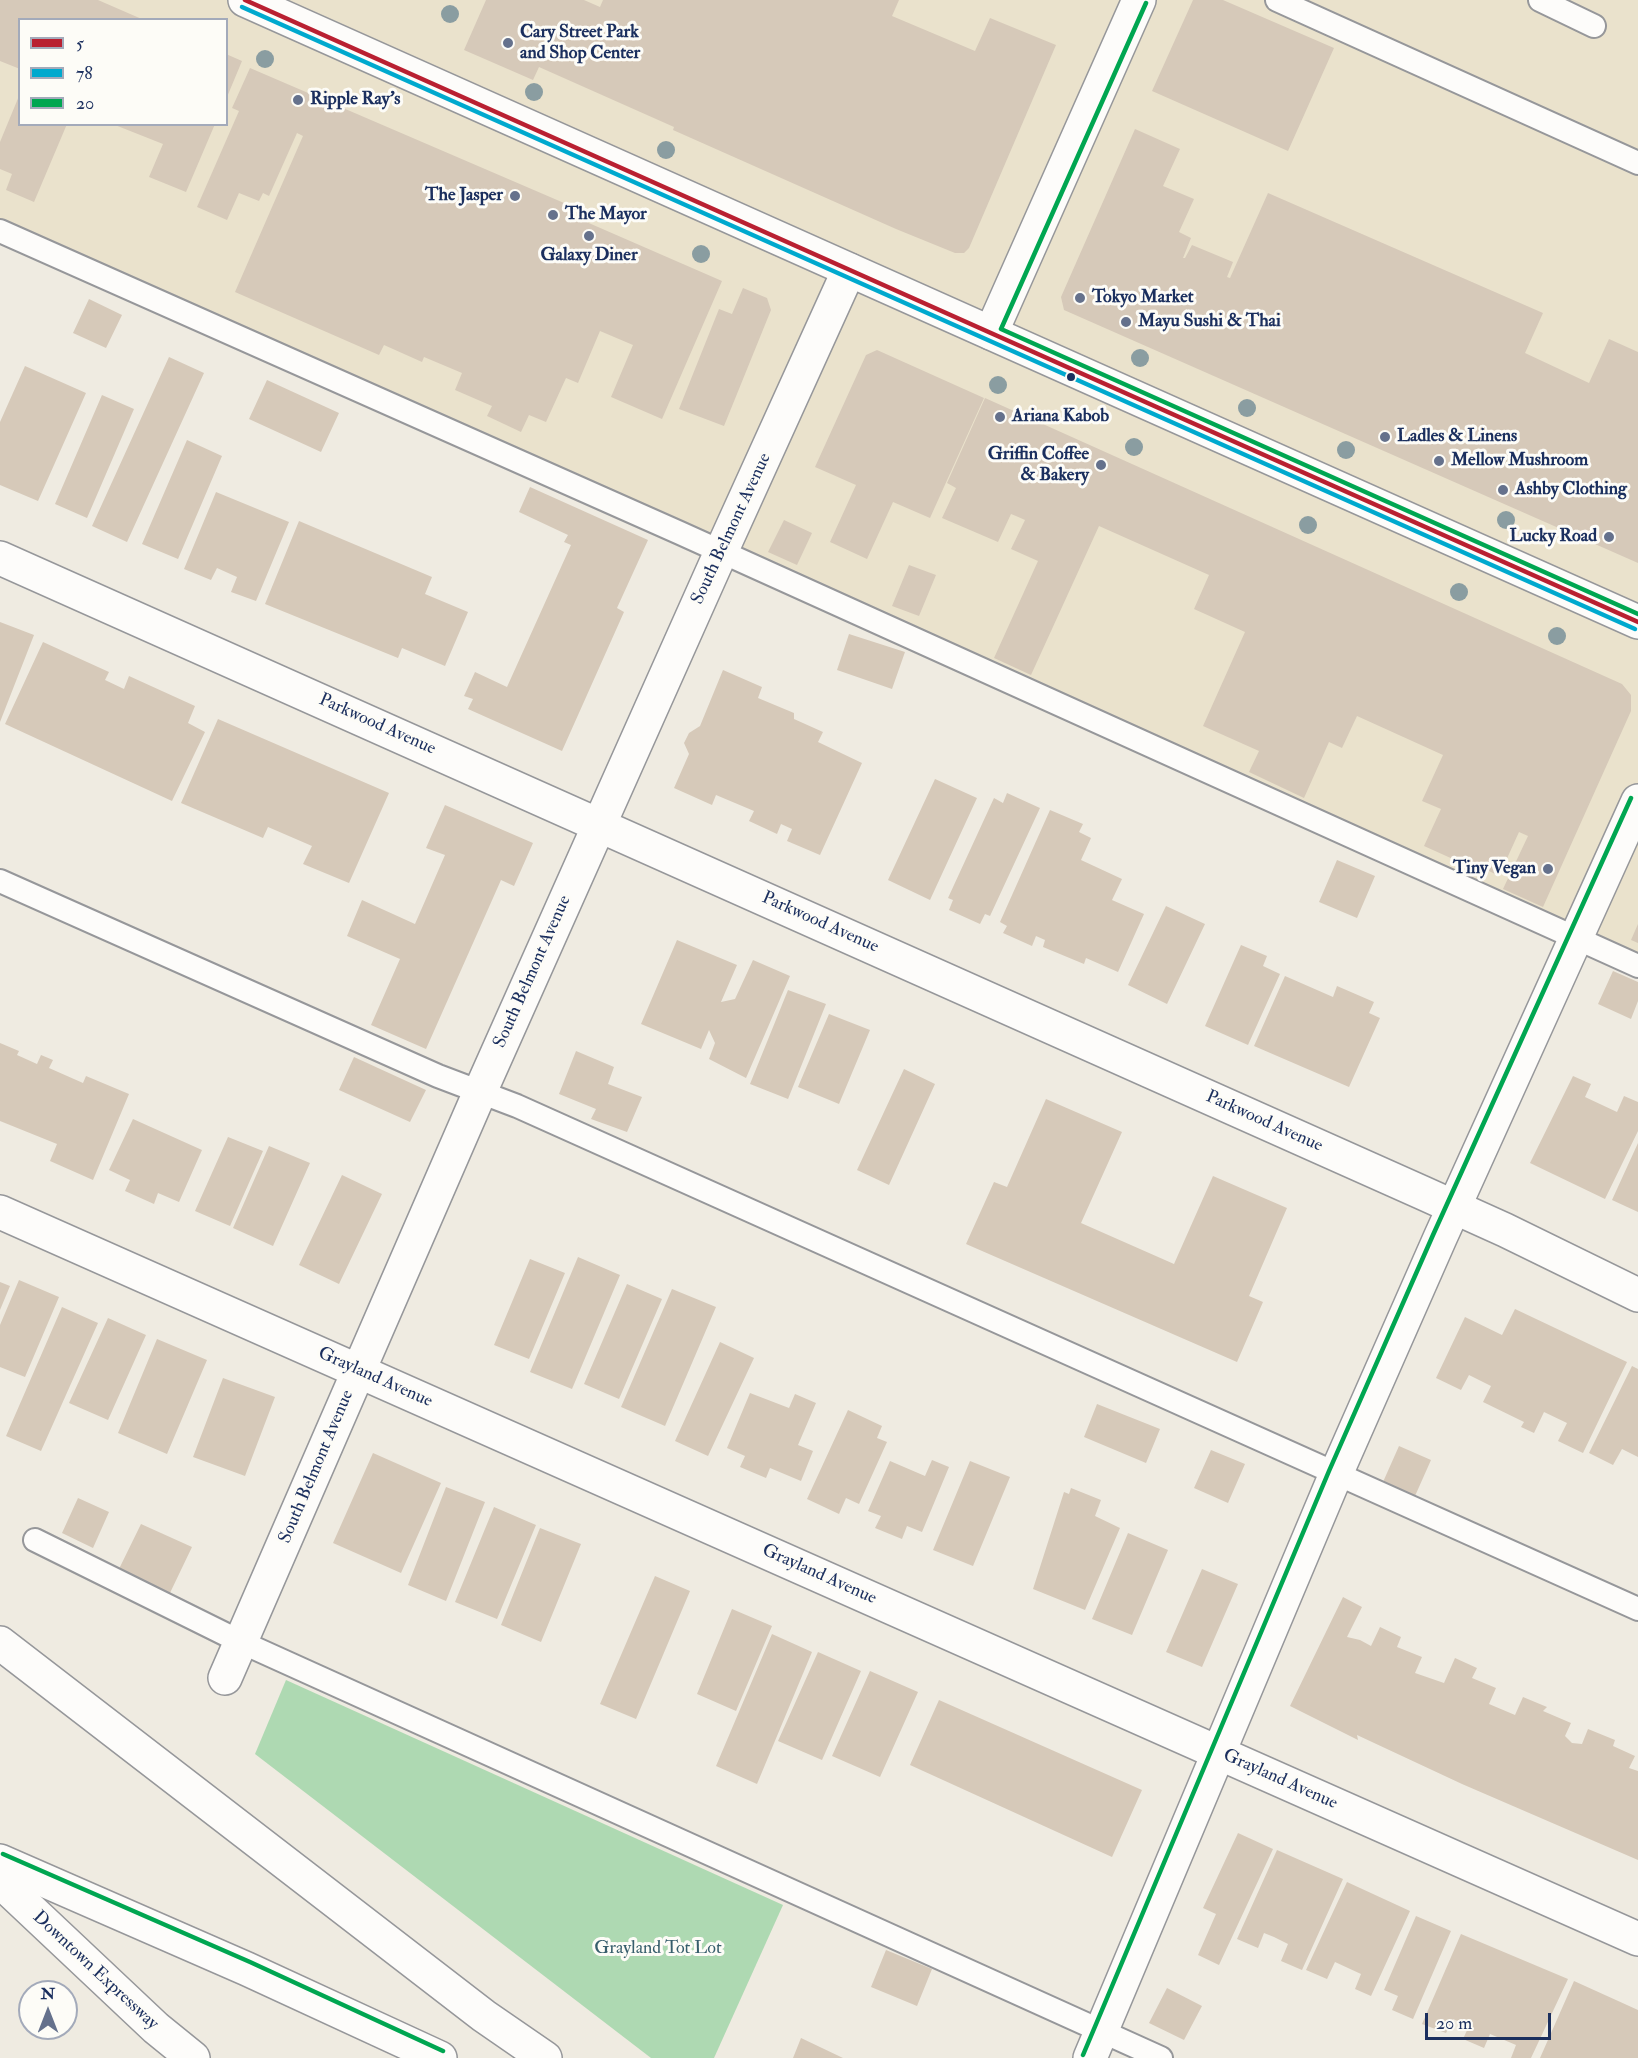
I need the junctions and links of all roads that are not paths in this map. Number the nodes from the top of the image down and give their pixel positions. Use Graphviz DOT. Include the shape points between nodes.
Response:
graph roads {
  1 [pos="245,0"];
  2 [pos="1138,0"];
  3 [pos="1277,0"];
  4 [pos="1540,0"];
  5 [pos="1594,26"];
  6 [pos="1638,163"];
  7 [pos="0,231"];
  8 [pos="849,270"];
  9 [pos="991,333"];
  10 [pos="721,552"];
  11 [pos="0,558"];
  12 [pos="1638,622"];
  13 [pos="1638,801"];
  14 [pos="599,824"];
  15 [pos="0,881"];
  16 [pos="1576,939"];
  17 [pos="1638,966"];
  18 [pos="480,1092"];
  19 [pos="1454,1207"];
  20 [pos="0,1212"];
  21 [pos="1638,1295"];
  22 [pos="358,1371"];
  23 [pos="1336,1474"];
  24 [pos="35,1540"];
  25 [pos="1638,1609"];
  26 [pos="241,1642"];
  27 [pos="0,1643"];
  28 [pos="225,1678"];
  29 [pos="1220,1753"];
  30 [pos="0,1861"];
  31 [pos="0,1881"];
  32 [pos="1638,1939"];
  33 [pos="1095,2045"];
  34 [pos="193,2058"];
  35 [pos="440,2058"];
  36 [pos="545,2058"];
  37 [pos="1161,2058"];
  1 -- 8 [label="main road"];
  2 -- 9 [label="main road"];
  3 -- 6 [label="lane"];
  4 -- 5 [label="lane"];
  7 -- 10 [label="lane"];
  8 -- 9 [label="main road"];
  8 -- 10 [label="main road, South Belmont Avenue"];
  9 -- 12 [label="main road"];
  10 -- 14 [label="main road, South Belmont Avenue"];
  10 -- 16 [label="lane"];
  11 -- 14 [label="main road, Parkwood Avenue"];
  13 -- 16 [label="main road"];
  14 -- 18 [label="main road, South Belmont Avenue"];
  14 -- 19 [label="main road, Parkwood Avenue"];
  15 -- 18 [label="lane"];
  16 -- 17 [label="lane"];
  16 -- 19 [label="main road"];
  18 -- 22 [label="main road, South Belmont Avenue"];
  18 -- 23 [label="lane"];
  19 -- 21 [label="main road, Parkwood Avenue"];
  19 -- 23 [label="main road"];
  20 -- 22 [label="main road, Grayland Avenue"];
  22 -- 26 [label="main road, South Belmont Avenue"];
  22 -- 29 [label="main road, Grayland Avenue"];
  23 -- 25 [label="lane"];
  23 -- 29 [label="main road"];
  24 -- 26 [label="lane"];
  26 -- 28 [label="main road, South Belmont Avenue"];
  26 -- 33 [label="lane"];
  27 -- 36 [label="main road" via="484,2016"];
  29 -- 32 [label="main road, Grayland Avenue"];
  29 -- 33 [label="main road"];
  30 -- 35 [label="main road"];
  31 -- 34 [label="main road, Downtown Expressway"];
  33 -- 37 [label="lane"];
}
